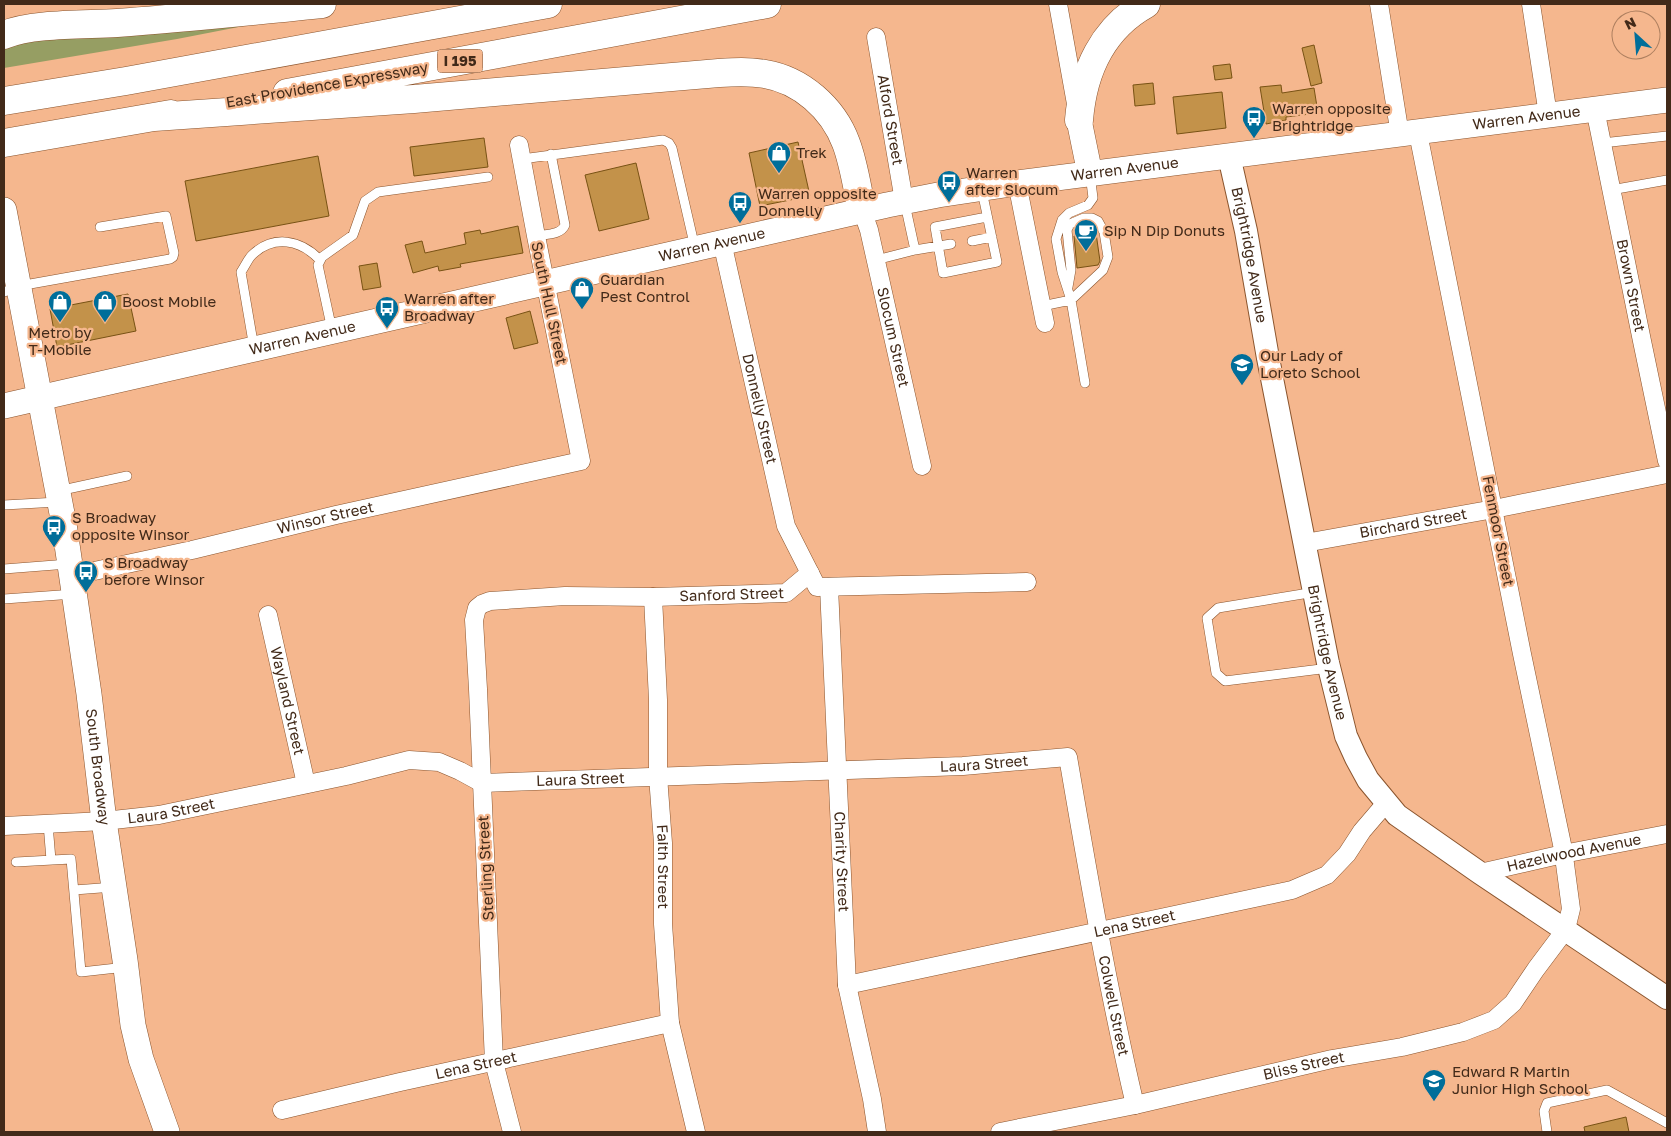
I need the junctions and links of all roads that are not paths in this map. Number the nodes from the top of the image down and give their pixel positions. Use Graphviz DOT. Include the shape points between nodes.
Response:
graph roads {
  1 [pos="322,4"];
  2 [pos="548,4"];
  3 [pos="767,4"];
  4 [pos="1058,4"];
  5 [pos="1146,4"];
  6 [pos="1379,4"];
  7 [pos="1531,4"];
  8 [pos="4,19"];
  9 [pos="43,27"];
  10 [pos="4,35"];
  11 [pos="876,37"];
  12 [pos="15,99"];
  13 [pos="1667,100"];
  14 [pos="1595,109"];
  15 [pos="1548,115"];
  16 [pos="154,117"];
  17 [pos="1079,120"];
  18 [pos="1409,134"];
  19 [pos="1667,136"];
  20 [pos="4,143"];
  21 [pos="1602,143"];
  22 [pos="521,152"];
  23 [pos="550,154"];
  24 [pos="1229,156"];
  25 [pos="1090,174"];
  26 [pos="488,177"];
  27 [pos="1667,180"];
  28 [pos="1017,183"];
  29 [pos="981,188"];
  30 [pos="1612,190"];
  31 [pos="904,201"];
  32 [pos="862,210"];
  33 [pos="4,216"];
  34 [pos="987,217"];
  35 [pos="100,227"];
  36 [pos="536,236"];
  37 [pos="992,237"];
  38 [pos="972,241"];
  39 [pos="722,242"];
  40 [pos="950,244"];
  41 [pos="938,247"];
  42 [pos="695,248"];
  43 [pos="915,250"];
  44 [pos="320,260"];
  45 [pos="876,260"];
  46 [pos="546,282"];
  47 [pos="11,289"];
  48 [pos="1068,289"];
  49 [pos="1071,300"];
  50 [pos="1044,314"];
  51 [pos="332,330"];
  52 [pos="254,348"];
  53 [pos="1085,383"];
  54 [pos="40,398"];
  55 [pos="4,406"];
  56 [pos="581,460"];
  57 [pos="1667,460"];
  58 [pos="922,466"];
  59 [pos="1667,474"];
  60 [pos="127,476"];
  61 [pos="59,497"];
  62 [pos="4,504"];
  63 [pos="1494,509"];
  64 [pos="1305,543"];
  65 [pos="4,569"];
  66 [pos="810,573"];
  67 [pos="72,578"];
  68 [pos="1027,582"];
  69 [pos="829,587"];
  70 [pos="1315,592"];
  71 [pos="653,597"];
  72 [pos="4,599"];
  73 [pos="482,604"];
  74 [pos="268,615"];
  75 [pos="1329,668"];
  76 [pos="1068,757"];
  77 [pos="838,771"];
  78 [pos="658,776"];
  79 [pos="482,783"];
  80 [pos="306,784"];
  81 [pos="1386,803"];
  82 [pos="104,821"];
  83 [pos="48,824"];
  84 [pos="4,826"];
  85 [pos="1667,834"];
  86 [pos="1563,854"];
  87 [pos="51,860"];
  88 [pos="16,862"];
  89 [pos="1480,873"];
  90 [pos="114,887"];
  91 [pos="74,890"];
  92 [pos="1566,929"];
  93 [pos="1098,931"];
  94 [pos="126,967"];
  95 [pos="847,985"];
  96 [pos="1667,998"];
  97 [pos="670,1023"];
  98 [pos="494,1062"];
  99 [pos="1135,1105"];
  100 [pos="282,1110"];
  101 [pos="1667,1123"];
  102 [pos="167,1132"];
  103 [pos="512,1132"];
  104 [pos="696,1132"];
  105 [pos="877,1132"];
  106 [pos="1000,1132"];
  107 [pos="1548,1132"];
  1 -- 9 [label="highway"];
  2 -- 12 [label="highway" via="136,80"];
  3 -- 16 [label="highway, East Providence Expressway / I 195"];
  4 -- 17 [label="street"];
  5 -- 17 [label="highway" via="1110,33 1094,58 1085,84"];
  6 -- 18 [label="street, Fenmoor Street"];
  7 -- 15 [label="street"];
  8 -- 9 [label="highway"];
  9 -- 10 [label="highway"];
  11 -- 31 [label="street, Alford Street"];
  13 -- 14 [label="main road, Warren Avenue"];
  14 -- 15 [label="main road, Warren Avenue"];
  14 -- 21 [label="street, Brown Street"];
  15 -- 18 [label="main road, Warren Avenue"];
  16 -- 20 [label="highway, East Providence Expressway / I 195"];
  16 -- 32 [label="highway" via="718,73 766,74 805,90 834,120 846,143"];
  17 -- 25 [label="main road"];
  18 -- 24 [label="main road, Warren Avenue"];
  18 -- 63 [label="street, Fenmoor Street"];
  19 -- 21 [label="lane"];
  21 -- 30 [label="street, Brown Street"];
  22 -- 23 [label="lane"];
  22 -- 36 [label="street, South Hull Street"];
  23 -- 36 [label="lane" via="565,225 558,232"];
  23 -- 42 [label="lane" via="663,140 669,143"];
  24 -- 25 [label="main road, Warren Avenue"];
  24 -- 64 [label="street, Brightridge Avenue"];
  25 -- 28 [label="main road, Warren Avenue"];
  25 -- 48 [label="lane" via="1093,198 1088,205 1069,213 1058,228 1056,239"];
  26 -- 44 [label="lane" via="378,192 365,201 353,235"];
  27 -- 30 [label="lane"];
  28 -- 29 [label="main road, Warren Avenue"];
  28 -- 50 [label="street"];
  29 -- 31 [label="main road, Warren Avenue"];
  29 -- 34 [label="lane"];
  30 -- 57 [label="street, Brown Street"];
  31 -- 32 [label="main road, Warren Avenue"];
  31 -- 43 [label="lane"];
  32 -- 39 [label="main road, Warren Avenue"];
  32 -- 45 [label="street, Slocum Street"];
  33 -- 47 [label="main road, South Broadway"];
  34 -- 37 [label="lane"];
  34 -- 41 [label="lane" via="935,227"];
  35 -- 47 [label="lane" via="166,216 173,257"];
  36 -- 46 [label="street, South Hull Street"];
  37 -- 38 [label="lane"];
  37 -- 41 [label="lane" via="997,262 952,271 943,272"];
  39 -- 42 [label="main road, Warren Avenue"];
  39 -- 66 [label="street, Donnelly Street" via="786,526"];
  40 -- 41 [label="lane"];
  41 -- 43 [label="lane"];
  42 -- 46 [label="main road, Warren Avenue"];
  43 -- 45 [label="lane"];
  44 -- 51 [label="lane" via="318,265"];
  44 -- 52 [label="lane" via="297,244 281,241 262,247 251,256 241,272"];
  45 -- 58 [label="street, Slocum Street"];
  46 -- 51 [label="main road, Warren Avenue"];
  46 -- 56 [label="street, South Hull Street"];
  47 -- 54 [label="main road, South Broadway"];
  48 -- 49 [label="lane"];
  48 -- 49 [label="lane" via="1071,270 1067,230 1076,220 1092,218 1102,226 1108,257 1103,270"];
  49 -- 50 [label="lane"];
  49 -- 53 [label="lane"];
  51 -- 52 [label="main road, Warren Avenue"];
  52 -- 54 [label="main road, Warren Avenue"];
  54 -- 55 [label="main road, Warren Avenue"];
  54 -- 61 [label="main road, South Broadway"];
  56 -- 67 [label="street, Winsor Street"];
  59 -- 63 [label="street, Birchard Street"];
  60 -- 61 [label="lane"];
  61 -- 62 [label="lane"];
  61 -- 67 [label="main road, South Broadway"];
  63 -- 64 [label="street, Birchard Street"];
  63 -- 86 [label="street, Fenmoor Street"];
  64 -- 70 [label="street, Brightridge Avenue"];
  65 -- 67 [label="lane"];
  66 -- 69 [label="street" via="817,588"];
  66 -- 71 [label="street, Sanford Street" via="786,593"];
  67 -- 72 [label="lane"];
  67 -- 82 [label="main road, South Broadway"];
  68 -- 69 [label="street"];
  69 -- 77 [label="street, Charity Street"];
  70 -- 75 [label="street, Brightridge Avenue"];
  70 -- 75 [label="lane" via="1218,608 1208,618 1216,673 1225,680"];
  71 -- 73 [label="street, Sanford Street" via="565,596"];
  71 -- 78 [label="street, Faith Street"];
  73 -- 79 [label="street, Sterling Street" via="477,608 474,620"];
  74 -- 80 [label="street, Wayland Street"];
  75 -- 81 [label="street, Brightridge Avenue" via="1346,736 1368,780"];
  76 -- 77 [label="street, Laura Street" via="963,766"];
  76 -- 93 [label="street, Colwell Street"];
  77 -- 78 [label="street, Laura Street"];
  77 -- 95 [label="street, Charity Street"];
  78 -- 79 [label="street, Laura Street"];
  78 -- 97 [label="street, Faith Street"];
  79 -- 80 [label="street, Laura Street" via="439,762 409,760"];
  79 -- 98 [label="street, Sterling Street"];
  80 -- 82 [label="street, Laura Street" via="159,815"];
  81 -- 89 [label="street, Brightridge Avenue" via="1397,815"];
  81 -- 93 [label="street, Lena Street" via="1327,875 1308,884 1273,895"];
  82 -- 83 [label="street, Laura Street"];
  82 -- 90 [label="main road, South Broadway"];
  83 -- 84 [label="street, Laura Street"];
  83 -- 87 [label="lane"];
  85 -- 86 [label="street, Hazelwood Avenue"];
  86 -- 89 [label="street, Hazelwood Avenue"];
  86 -- 92 [label="street, Fenmoor Street" via="1571,909"];
  87 -- 88 [label="lane"];
  87 -- 91 [label="lane" via="71,859"];
  89 -- 92 [label="street, Brightridge Avenue"];
  90 -- 91 [label="lane"];
  90 -- 94 [label="main road, South Broadway"];
  91 -- 94 [label="lane" via="81,972"];
  92 -- 96 [label="street, Brightridge Avenue"];
  92 -- 99 [label="street, Bliss Street" via="1513,1003 1494,1020 1463,1032 1402,1047 1332,1059"];
  93 -- 95 [label="street, Lena Street"];
  93 -- 99 [label="street, Colwell Street"];
  94 -- 102 [label="main road, South Broadway" via="141,1059"];
  95 -- 105 [label="street, Charity Street"];
  97 -- 98 [label="street, Lena Street"];
  97 -- 104 [label="street, Faith Street"];
  98 -- 100 [label="street, Lena Street"];
  98 -- 103 [label="street, Sterling Street"];
  99 -- 106 [label="street, Bliss Street"];
  101 -- 107 [label="lane" via="1607,1090 1547,1103 1544,1111"];
}
